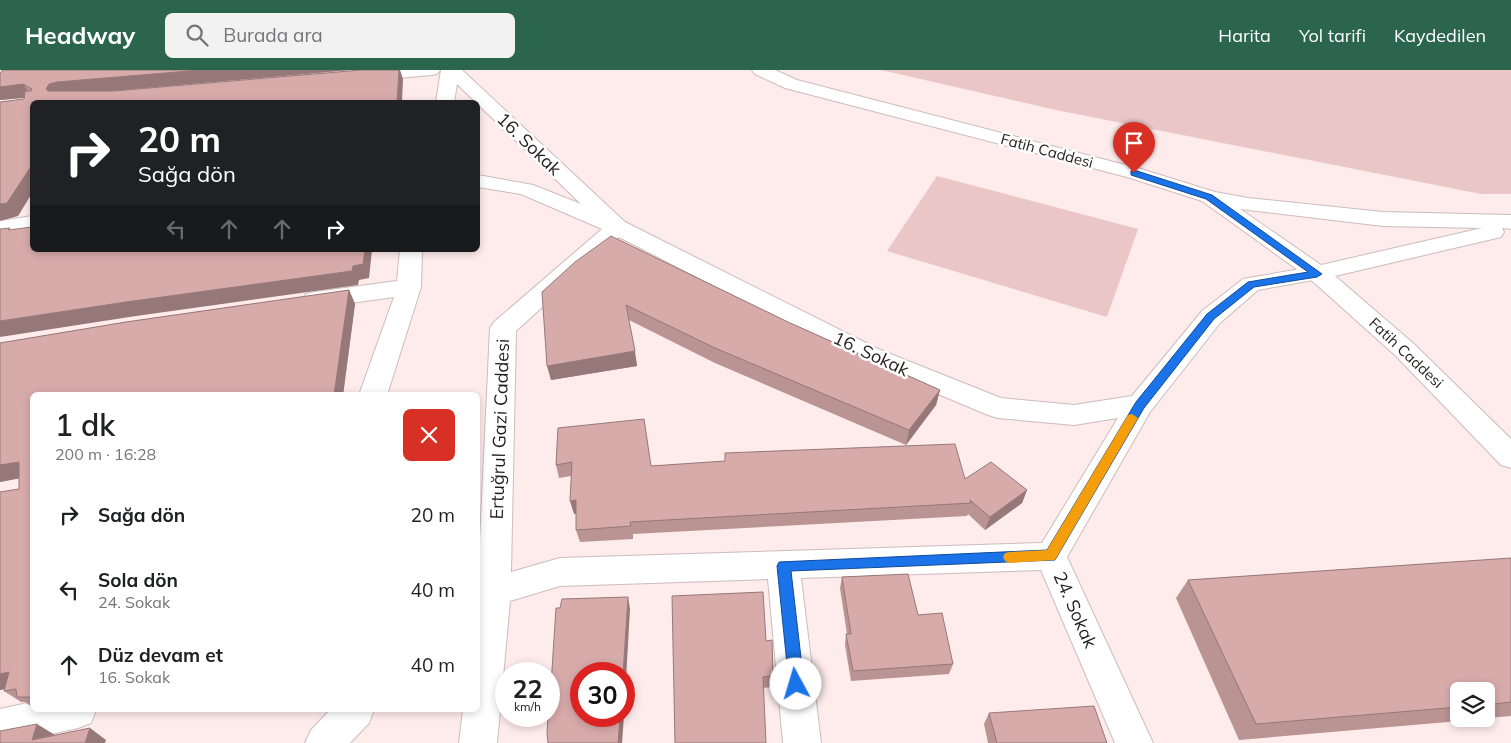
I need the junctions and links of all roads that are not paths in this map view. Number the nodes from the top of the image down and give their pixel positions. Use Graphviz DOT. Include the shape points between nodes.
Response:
graph roads {
  1 [pos="431,70"];
  2 [pos="451,70"];
  3 [pos="761,70"];
  4 [pos="352,77"];
  5 [pos="445,100"];
  6 [pos="480,181"];
  7 [pos="1209,197"];
  8 [pos="1511,222"];
  9 [pos="30,223"];
  10 [pos="617,227"];
  11 [pos="0,228"];
  12 [pos="1511,228"];
  13 [pos="411,252"];
  14 [pos="1317,274"];
  15 [pos="409,287"];
  16 [pos="292,303"];
  17 [pos="374,392"];
  18 [pos="1140,405"];
  19 [pos="1511,457"];
  20 [pos="1051,556"];
  21 [pos="783,566"];
  22 [pos="486,595"];
  23 [pos="480,706"];
  24 [pos="68,712"];
  25 [pos="354,712"];
  26 [pos="480,712"];
  27 [pos="0,726"];
  28 [pos="324,743"];
  29 [pos="478,743"];
  30 [pos="802,743"];
  31 [pos="1134,743"];
  1 -- 4 [label="street"];
  2 -- 5 [label="street"];
  2 -- 10 [label="street, 16. Sokak"];
  3 -- 7 [label="street, Fatih Caddesi" via="791,84 1134,173"];
  6 -- 10 [label="street" via="526,189"];
  7 -- 8 [label="street" via="1383,219"];
  7 -- 14 [label="street, Fatih Caddesi"];
  9 -- 11 [label="street"];
  10 -- 18 [label="street, 16. Sokak" via="869,355 998,408 1074,415"];
  10 -- 22 [label="street, Ertuğrul Gazi Caddesi" via="503,328"];
  12 -- 14 [label="street"];
  13 -- 15 [label="street"];
  14 -- 18 [label="street" via="1252,284 1211,317"];
  14 -- 19 [label="street, Fatih Caddesi" via="1405,350"];
  15 -- 16 [label="street"];
  15 -- 17 [label="street"];
  18 -- 20 [label="street, 24. Sokak"];
  20 -- 21 [label="street"];
  20 -- 31 [label="street, 24. Sokak"];
  21 -- 22 [label="street" via="560,572"];
  21 -- 30 [label="street"];
  22 -- 23 [label="street, Ertuğrul Gazi Caddesi"];
  24 -- 27 [label="street"];
  25 -- 28 [label="street"];
  26 -- 29 [label="street, Ertuğrul Gazi Caddesi"];
}
